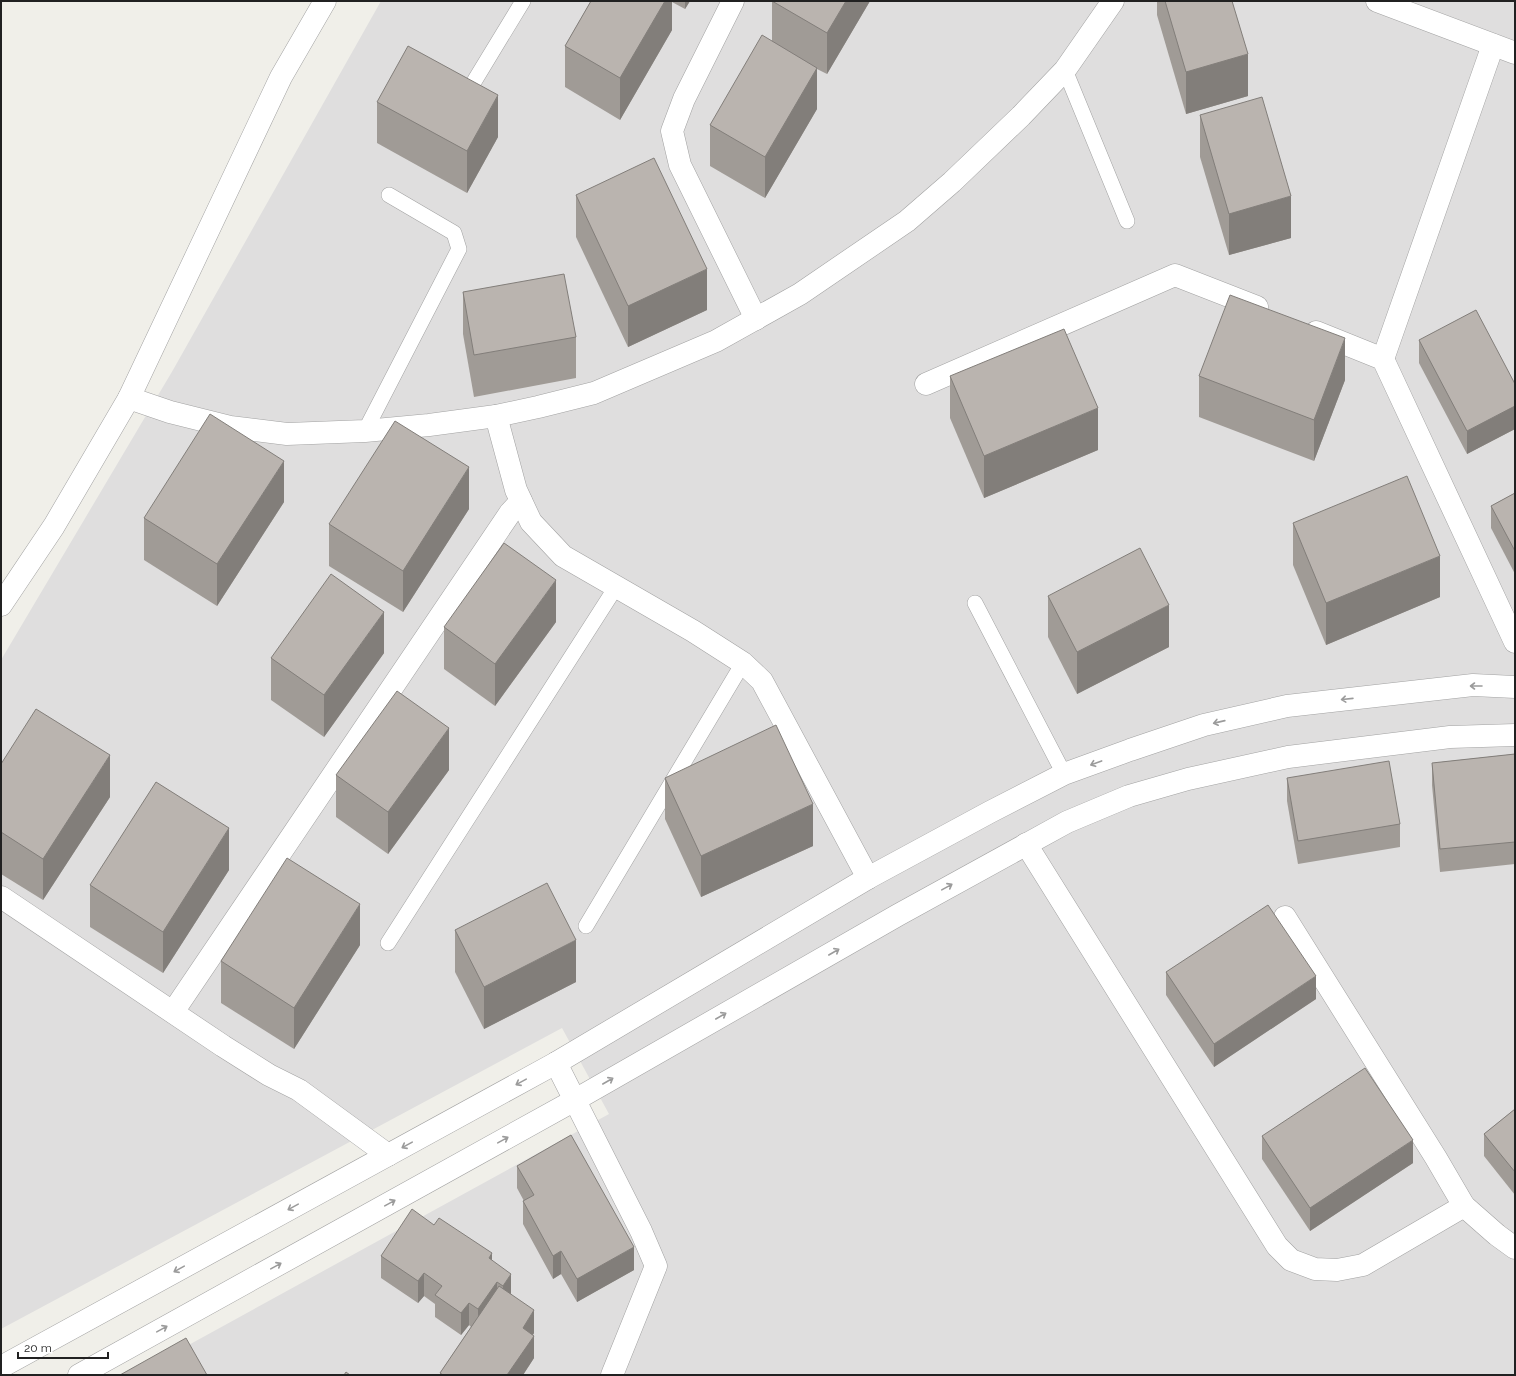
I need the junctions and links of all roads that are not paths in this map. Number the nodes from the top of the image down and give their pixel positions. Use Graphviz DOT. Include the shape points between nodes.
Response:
graph roads {
  1 [pos="325,1"];
  2 [pos="522,1"];
  3 [pos="733,1"];
  4 [pos="1113,1"];
  5 [pos="1377,1"];
  6 [pos="1492,45"];
  7 [pos="1515,53"];
  8 [pos="1065,70"];
  9 [pos="475,80"];
  10 [pos="389,195"];
  11 [pos="1127,221"];
  12 [pos="1276,315"];
  13 [pos="756,319"];
  14 [pos="1297,324"];
  15 [pos="1383,358"];
  16 [pos="926,384"];
  17 [pos="129,398"];
  18 [pos="496,416"];
  19 [pos="365,432"];
  20 [pos="521,501"];
  21 [pos="616,587"];
  22 [pos="975,603"];
  23 [pos="1,605"];
  24 [pos="1515,642"];
  25 [pos="743,663"];
  26 [pos="1515,687"];
  27 [pos="1515,735"];
  28 [pos="1064,774"];
  29 [pos="1026,844"];
  30 [pos="868,878"];
  31 [pos="1,897"];
  32 [pos="1285,917"];
  33 [pos="586,926"];
  34 [pos="388,943"];
  35 [pos="173,1012"];
  36 [pos="556,1063"];
  37 [pos="574,1100"];
  38 [pos="388,1155"];
  39 [pos="1464,1206"];
  40 [pos="1515,1248"];
  41 [pos="1,1366"];
  42 [pos="79,1375"];
  43 [pos="612,1375"];
  1 -- 17 [label="street" via="281,77"];
  2 -- 9 [label="lane"];
  3 -- 13 [label="street" via="684,99 672,131 680,165"];
  4 -- 8 [label="street"];
  5 -- 6 [label="street"];
  6 -- 7 [label="street"];
  6 -- 15 [label="street"];
  8 -- 11 [label="lane"];
  8 -- 13 [label="street" via="992,144 908,221 800,294"];
  10 -- 19 [label="lane" via="454,233 459,249"];
  12 -- 16 [label="street" via="1175,274"];
  13 -- 18 [label="street" via="716,341 594,393"];
  14 -- 15 [label="street"];
  15 -- 24 [label="street"];
  17 -- 19 [label="street" via="170,412 230,427 287,434"];
  17 -- 23 [label="street" via="54,526"];
  18 -- 19 [label="street"];
  18 -- 20 [label="street"];
  20 -- 21 [label="street" via="531,522 563,556"];
  20 -- 35 [label="street" via="510,513"];
  21 -- 25 [label="street"];
  21 -- 34 [label="lane"];
  22 -- 28 [label="lane"];
  25 -- 30 [label="street" via="762,681"];
  25 -- 33 [label="lane"];
  26 -- 28 [label="street, one-way" via="1473,685 1287,706 1204,725"];
  27 -- 29 [label="street" via="1450,737 1288,757 1188,779 1129,796 1067,822"];
  28 -- 30 [label="street"];
  37 -- 29 [label="street, one-way"];
  29 -- 39 [label="street" via="1277,1246 1292,1260 1315,1269 1337,1270 1362,1265"];
  30 -- 36 [label="street"];
  31 -- 35 [label="street"];
  32 -- 39 [label="street"];
  35 -- 38 [label="street" via="269,1075 299,1090"];
  36 -- 37 [label="street"];
  36 -- 38 [label="street, one-way"];
  42 -- 37 [label="street, one-way"];
  37 -- 43 [label="street" via="641,1231 656,1266"];
  38 -- 41 [label="street, one-way"];
  39 -- 40 [label="street"];
}
